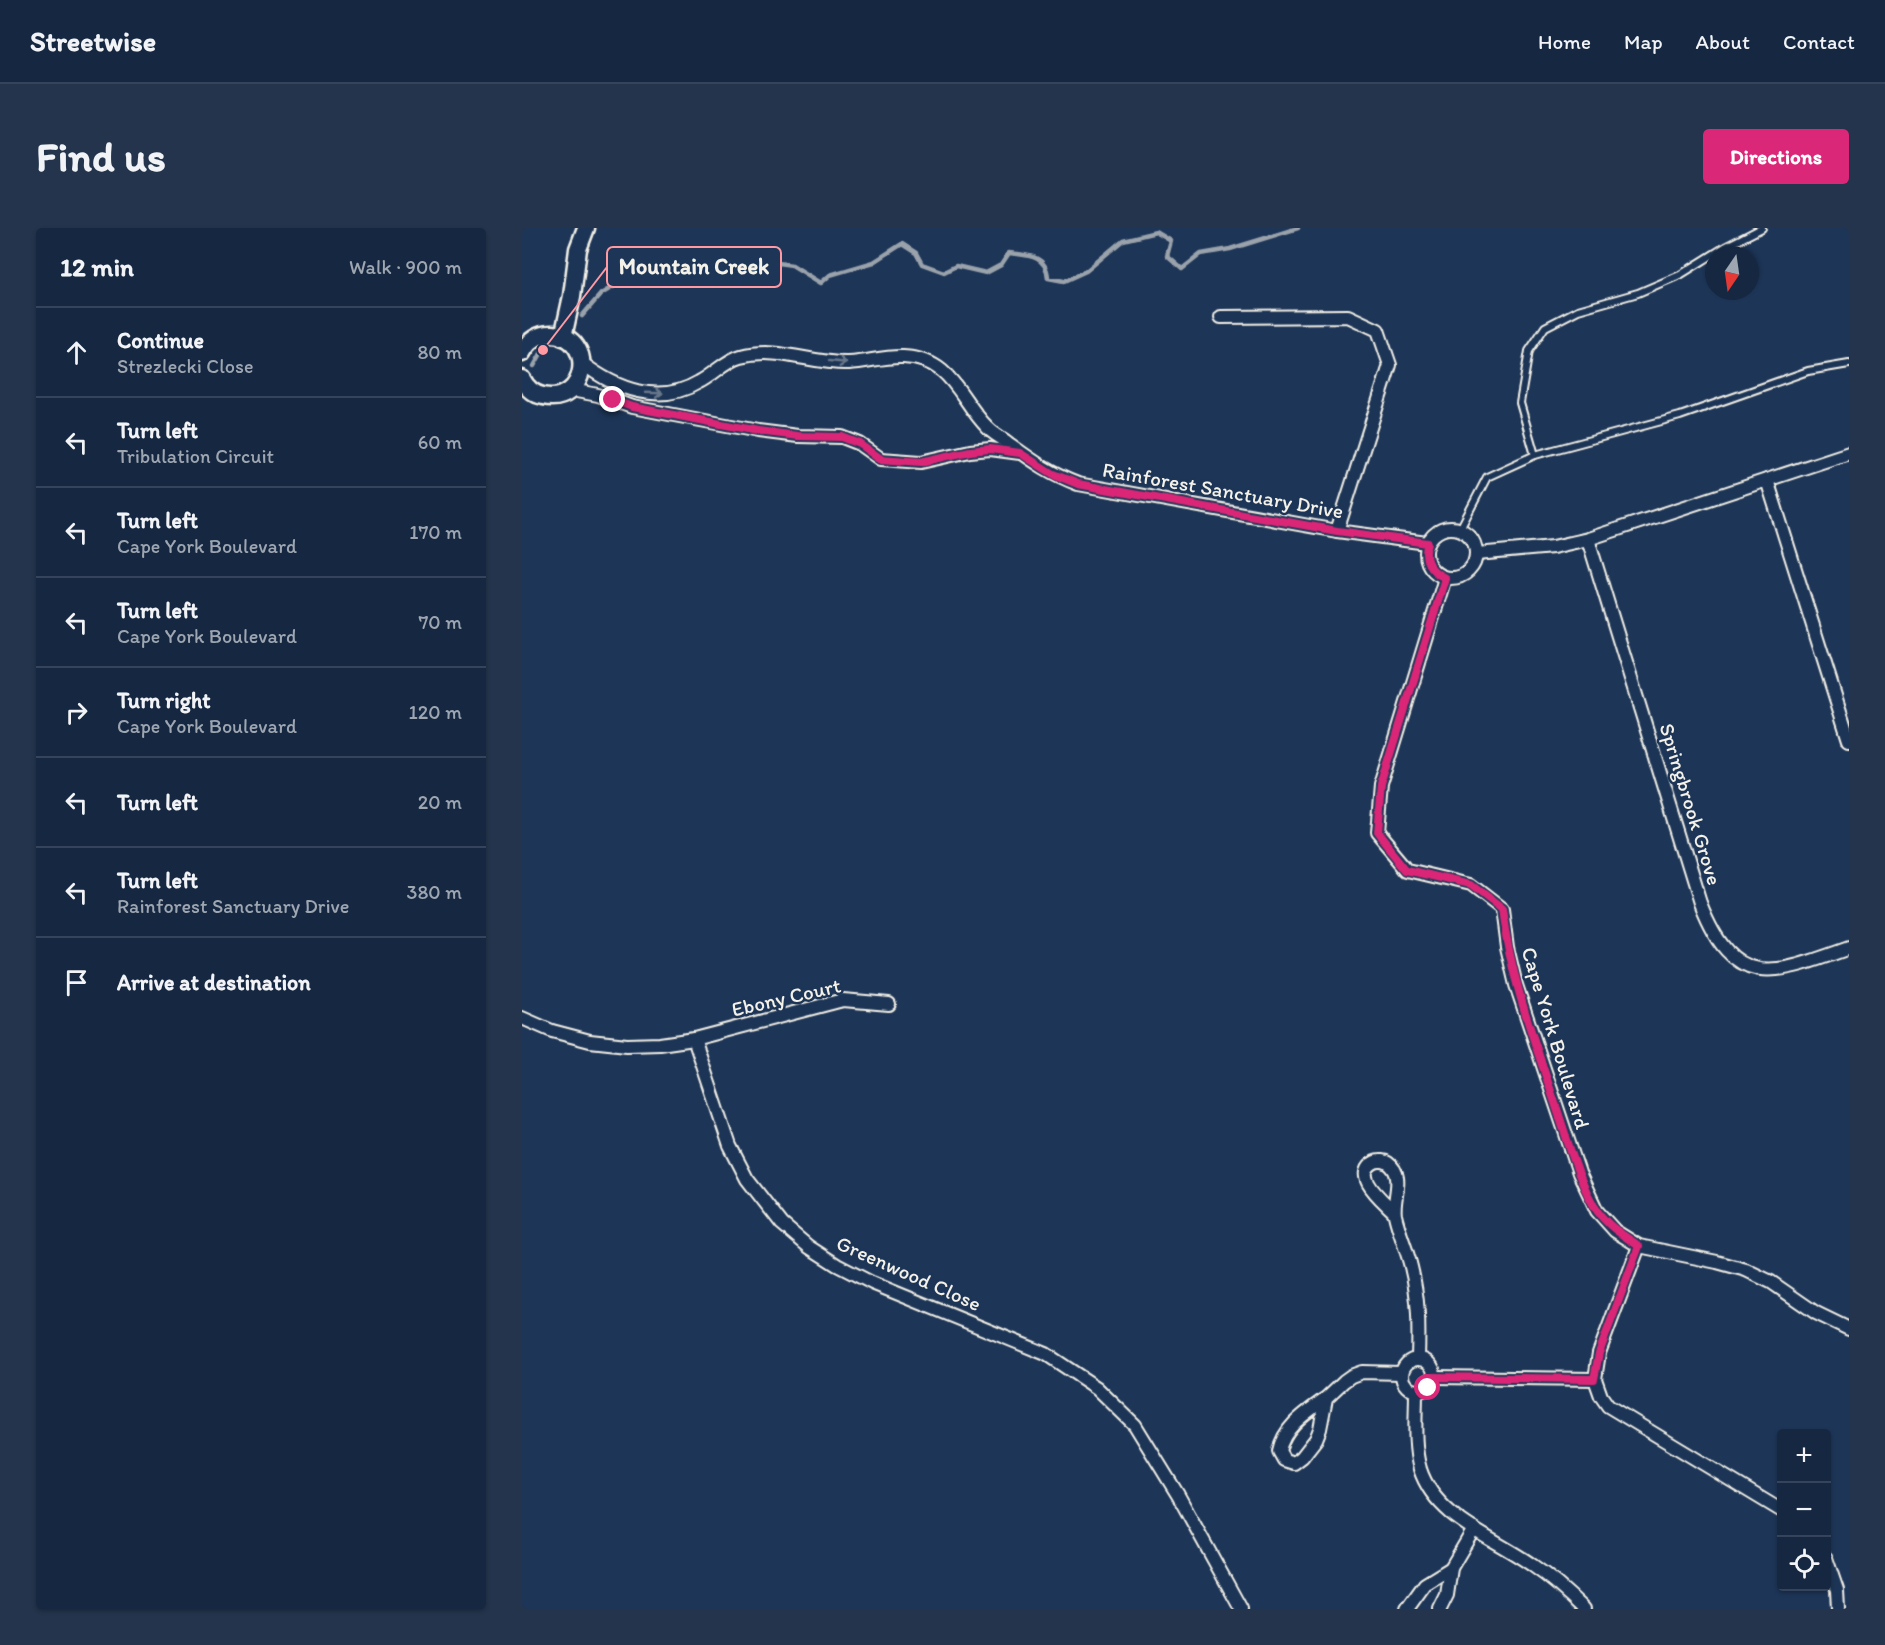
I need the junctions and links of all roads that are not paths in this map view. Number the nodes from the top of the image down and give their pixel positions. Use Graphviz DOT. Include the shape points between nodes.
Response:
graph roads {
  1 [pos="586,228"];
  2 [pos="1762,228"];
  3 [pos="1221,317"];
  4 [pos="563,337"];
  5 [pos="522,353"];
  6 [pos="582,363"];
  7 [pos="1849,363"];
  8 [pos="525,390"];
  9 [pos="571,390"];
  10 [pos="1020,453"];
  11 [pos="1849,453"];
  12 [pos="1534,455"];
  13 [pos="1767,480"];
  14 [pos="1460,529"];
  15 [pos="1337,531"];
  16 [pos="1588,539"];
  17 [pos="1428,543"];
  18 [pos="1477,555"];
  19 [pos="1445,578"];
  20 [pos="1849,740"];
  21 [pos="1849,948"];
  22 [pos="889,1004"];
  23 [pos="522,1018"];
  24 [pos="694,1039"];
  25 [pos="1394,1212"];
  26 [pos="1639,1246"];
  27 [pos="1849,1329"];
  28 [pos="1418,1359"];
  29 [pos="1401,1373"];
  30 [pos="1434,1377"];
  31 [pos="1594,1379"];
  32 [pos="1416,1391"];
  33 [pos="1326,1398"];
  34 [pos="1777,1508"];
  35 [pos="1474,1529"];
  36 [pos="1450,1568"];
  37 [pos="1831,1571"];
  38 [pos="1241,1609"];
  39 [pos="1407,1609"];
  40 [pos="1440,1609"];
  41 [pos="1584,1609"];
  42 [pos="1838,1609"];
  1 -- 4 [label="street" via="578,249"];
  2 -- 12 [label="lane" via="1680,275 1638,293 1578,310 1545,327 1529,351 1520,403"];
  3 -- 15 [label="street" via="1348,316 1378,330 1390,365"];
  4 -- 5 [label="street" via="543,335 533,339"];
  4 -- 6 [label="street" via="576,347"];
  6 -- 9 [label="street" via="578,382"];
  6 -- 10 [label="street, Rainforest Sanctuary Drive, one-way" via="613,383 653,395 696,384 740,356 771,353 849,363 906,357 943,371 985,425"];
  7 -- 12 [label="lane" via="1808,371 1680,416"];
  8 -- 9 [label="street" via="552,397"];
  9 -- 10 [label="street, Rainforest Sanctuary Drive" via="632,407 758,431 842,437 881,459 921,462 990,449"];
  10 -- 15 [label="street, Rainforest Sanctuary Drive" via="1078,484"];
  11 -- 13 [label="street"];
  12 -- 14 [label="lane" via="1486,477"];
  13 -- 16 [label="street"];
  13 -- 20 [label="street"];
  14 -- 17 [label="street" via="1444,528"];
  14 -- 18 [label="street" via="1473,540"];
  15 -- 17 [label="street, Rainforest Sanctuary Drive"];
  16 -- 18 [label="street"];
  16 -- 21 [label="street, Springbrook Grove" via="1709,926 1734,957 1764,970 1797,966"];
  17 -- 19 [label="street" via="1429,566"];
  18 -- 19 [label="street" via="1466,574"];
  19 -- 26 [label="street, Cape York Boulevard" via="1381,787 1377,833 1407,870 1471,885 1502,909 1516,985 1579,1173 1597,1211 1615,1231"];
  22 -- 24 [label="street, Ebony Court" via="843,1000"];
  23 -- 24 [label="street" via="590,1041 627,1045"];
  24 -- 38 [label="street, Greenwood Close" via="730,1146 747,1179 782,1224 837,1265 1046,1354 1097,1388 1135,1425"];
  25 -- 28 [label="street" via="1411,1266 1420,1317"];
  26 -- 27 [label="street" via="1746,1270"];
  26 -- 31 [label="street" via="1599,1353"];
  28 -- 29 [label="street" via="1407,1362"];
  28 -- 30 [label="street" via="1431,1366"];
  29 -- 32 [label="street" via="1404,1385"];
  29 -- 33 [label="street" via="1375,1371 1351,1376"];
  30 -- 31 [label="street"];
  30 -- 32 [label="street" via="1428,1388"];
  31 -- 34 [label="street" via="1608,1406"];
  32 -- 35 [label="street" via="1420,1470 1441,1503"];
  33 -- 33 [label="street" via="1316,1439 1298,1460 1284,1460 1280,1443 1300,1416"];
  35 -- 36 [label="street"];
  35 -- 41 [label="street" via="1560,1585"];
  36 -- 39 [label="street" via="1425,1584"];
  36 -- 40 [label="street" via="1447,1595"];
  37 -- 42 [label="street"];
}
